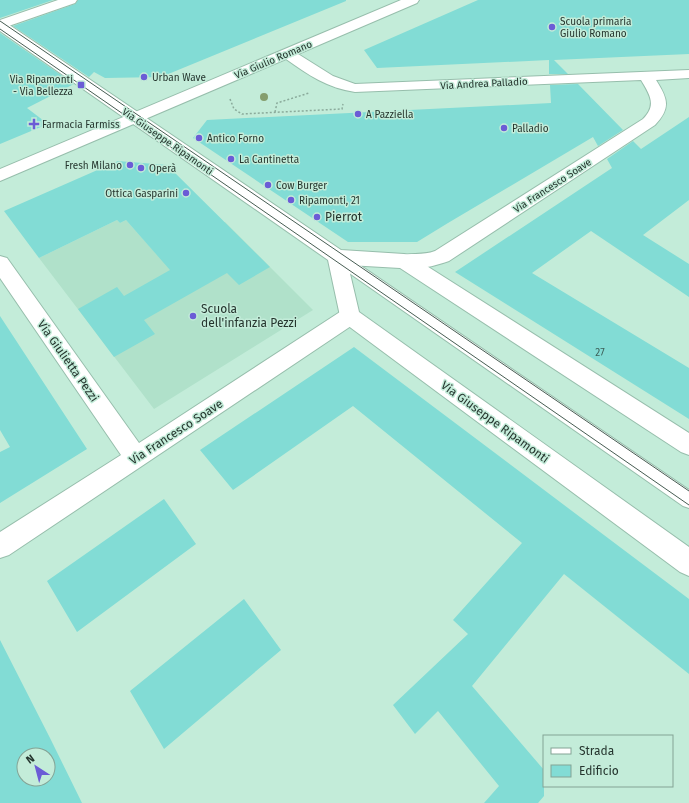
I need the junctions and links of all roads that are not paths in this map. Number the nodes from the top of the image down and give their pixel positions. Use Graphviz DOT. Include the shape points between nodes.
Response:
graph roads {
  1 [pos="70,0"];
  2 [pos="412,0"];
  3 [pos="0,25"];
  4 [pos="288,53"];
  5 [pos="689,74"];
  6 [pos="646,76"];
  7 [pos="134,117"];
  8 [pos="0,175"];
  9 [pos="337,258"];
  10 [pos="404,261"];
  11 [pos="0,263"];
  12 [pos="350,316"];
  13 [pos="689,445"];
  14 [pos="136,458"];
  15 [pos="689,500"];
  16 [pos="0,546"];
  17 [pos="689,563"];
  1 -- 3 [label="street"];
  2 -- 4 [label="street, Via Giulio Romano"];
  3 -- 7 [label="street, Via Giuseppe Ripamonti"];
  4 -- 6 [label="street, Via Andrea Palladio" via="328,81 355,88"];
  4 -- 7 [label="street, Via Giulio Romano"];
  5 -- 6 [label="street, Via Andrea Palladio"];
  6 -- 10 [label="street, Via Francesco Soave" via="659,101 658,111 649,122 442,256 429,261"];
  7 -- 8 [label="street, Via Giulio Romano"];
  7 -- 9 [label="street, Via Giuseppe Ripamonti"];
  9 -- 10 [label="street"];
  9 -- 12 [label="street"];
  9 -- 15 [label="lane, Via Giuseppe Ripamonti"];
  10 -- 13 [label="street"];
  11 -- 14 [label="street, Via Giulietta Pezzi"];
  12 -- 14 [label="street, Via Francesco Soave"];
  12 -- 17 [label="street, Via Giuseppe Ripamonti"];
  14 -- 16 [label="street, Via Francesco Soave"];
}
